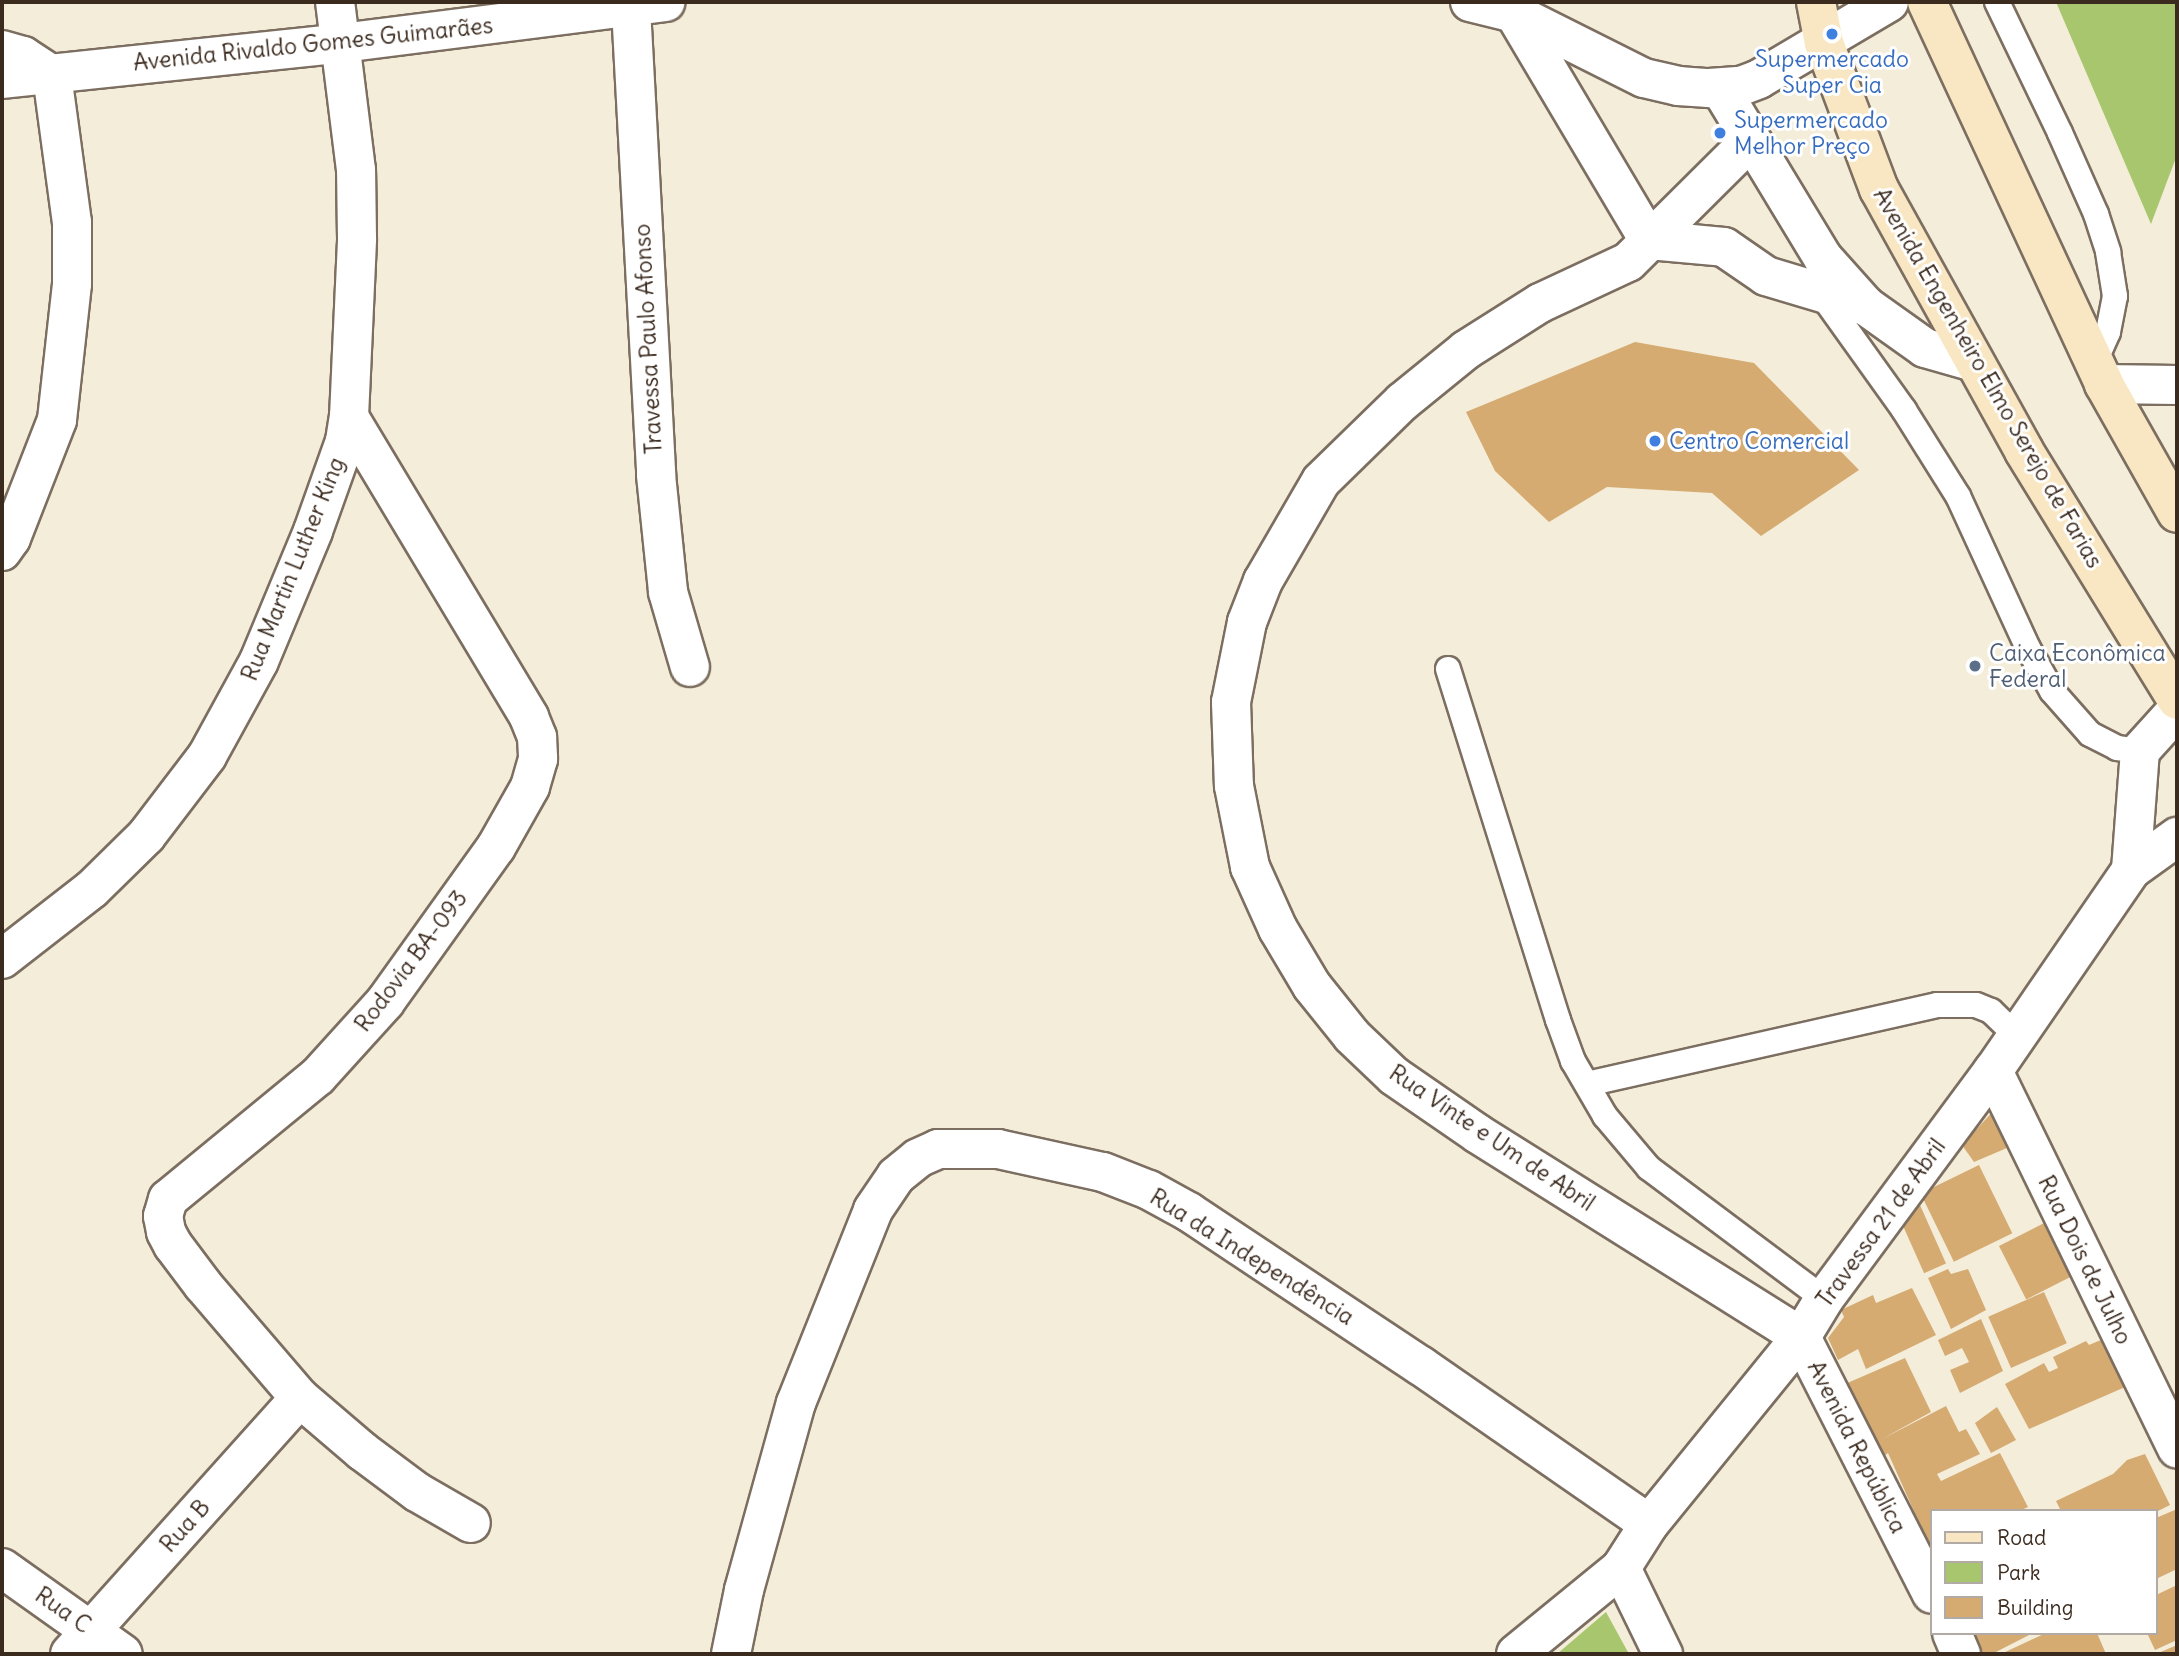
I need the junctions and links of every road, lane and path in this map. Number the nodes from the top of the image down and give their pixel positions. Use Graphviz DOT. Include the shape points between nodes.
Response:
graph roads {
  1 [pos="335,2"];
  2 [pos="1470,2"];
  3 [pos="1799,2"];
  4 [pos="1816,2"];
  5 [pos="1889,2"];
  6 [pos="1927,2"];
  7 [pos="1997,2"];
  8 [pos="648,5"];
  9 [pos="1514,13"];
  10 [pos="342,43"];
  11 [pos="1824,43"];
  12 [pos="2,50"];
  13 [pos="52,75"];
  14 [pos="2,79"];
  15 [pos="1720,88"];
  16 [pos="1751,139"];
  17 [pos="1649,240"];
  18 [pos="1821,294"];
  19 [pos="1866,306"];
  20 [pos="1974,362"];
  21 [pos="2099,373"];
  22 [pos="2177,385"];
  23 [pos="349,417"];
  24 [pos="2177,513"];
  25 [pos="2,551"];
  26 [pos="690,667"];
  27 [pos="1448,669"];
  28 [pos="2177,700"];
  29 [pos="2177,710"];
  30 [pos="2140,751"];
  31 [pos="2177,837"];
  32 [pos="2131,870"];
  33 [pos="2,959"];
  34 [pos="2016,1035"];
  35 [pos="1993,1071"];
  36 [pos="1587,1084"];
  37 [pos="1824,1299"];
  38 [pos="1801,1337"];
  39 [pos="299,1398"];
  40 [pos="2177,1449"];
  41 [pos="471,1523"];
  42 [pos="1649,1524"];
  43 [pos="2,1568"];
  44 [pos="1621,1568"];
  45 [pos="1930,1590"];
  46 [pos="1953,1635"];
  47 [pos="81,1642"];
  48 [pos="123,1654"];
  49 [pos="731,1654"];
  50 [pos="1516,1654"];
  51 [pos="1663,1654"];
  52 [pos="1961,1654"];
  1 -- 10 [label="street, Rua Martin Luther King"];
  2 -- 9 [label="street"];
  3 -- 11 [label="street"];
  4 -- 11 [label="main road, Avenida Engenheiro Elmo Serejo de Farias"];
  5 -- 11 [label="street"];
  6 -- 21 [label="main road"];
  7 -- 21 [label="lane" via="2096,214 2108,252 2115,296"];
  8 -- 10 [label="street, Avenida Rivaldo Gomes Guimarães"];
  8 -- 26 [label="street, Travessa Paulo Afonso" via="656,475 668,592"];
  9 -- 15 [label="street" via="1644,78"];
  9 -- 17 [label="street"];
  10 -- 13 [label="street, Avenida Rivaldo Gomes Guimarães"];
  10 -- 23 [label="street, Rua Martin Luther King" via="356,170"];
  11 -- 15 [label="street" via="1759,79"];
  11 -- 20 [label="main road, Avenida Engenheiro Elmo Serejo de Farias" via="1879,189"];
  12 -- 13 [label="street" via="23,56"];
  13 -- 14 [label="street, Avenida Rivaldo Gomes Guimarães"];
  13 -- 25 [label="street" via="72,222 65,360 57,420 26,504"];
  15 -- 16 [label="street"];
  16 -- 17 [label="street, Rua Vinte e Um de Abril"];
  16 -- 19 [label="street" via="1823,258"];
  17 -- 18 [label="street" via="1724,247 1766,276"];
  17 -- 38 [label="street, Rua Vinte e Um de Abril" via="1628,262 1540,303 1466,350 1402,401 1321,481 1263,580 1247,622 1231,702 1234,786 1251,867 1278,929 1312,986 1352,1036 1394,1076 1478,1134"];
  18 -- 19 [label="street"];
  18 -- 30 [label="lane" via="1958,495 2052,691 2090,734 2117,748"];
  19 -- 20 [label="street" via="1925,348"];
  20 -- 28 [label="main road, Avenida Engenheiro Elmo Serejo de Farias"];
  21 -- 22 [label="street"];
  21 -- 24 [label="main road"];
  23 -- 33 [label="street, Rua Martin Luther King" via="313,531 259,661 207,756 146,836 92,889"];
  23 -- 39 [label="street, Rodovia BA-093" via="529,717 537,737 538,759 530,786 496,847 385,1002 318,1076 168,1199 163,1216 173,1245"];
  27 -- 36 [label="lane" via="1558,1020"];
  29 -- 30 [label="street"];
  30 -- 32 [label="street"];
  31 -- 32 [label="street, Travessa 21 de Abril"];
  32 -- 34 [label="street, Travessa 21 de Abril"];
  34 -- 35 [label="street, Travessa 21 de Abril"];
  34 -- 36 [label="lane" via="1990,1011 1976,1005 1937,1005"];
  35 -- 37 [label="street, Travessa 21 de Abril"];
  35 -- 40 [label="street, Rua Dois de Julho"];
  36 -- 37 [label="lane" via="1605,1115 1649,1168"];
  37 -- 38 [label="street, Travessa 21 de Abril"];
  38 -- 42 [label="street, Travessa 21 de Abril"];
  38 -- 45 [label="street, Avenida República"];
  39 -- 41 [label="street, Rodovia BA-093" via="417,1492"];
  39 -- 47 [label="street, Rua B"];
  42 -- 44 [label="street, Travessa 21 de Abril"];
  42 -- 49 [label="street, Rua da Independência" via="1421,1366 1149,1190 1103,1172 998,1149 939,1149 918,1158 896,1176 873,1209 796,1403"];
  43 -- 47 [label="street, Rua C"];
  44 -- 50 [label="street, Travessa 21 de Abril"];
  44 -- 51 [label="street"];
  46 -- 52 [label="street"];
  47 -- 48 [label="street, Rua C"];
}
